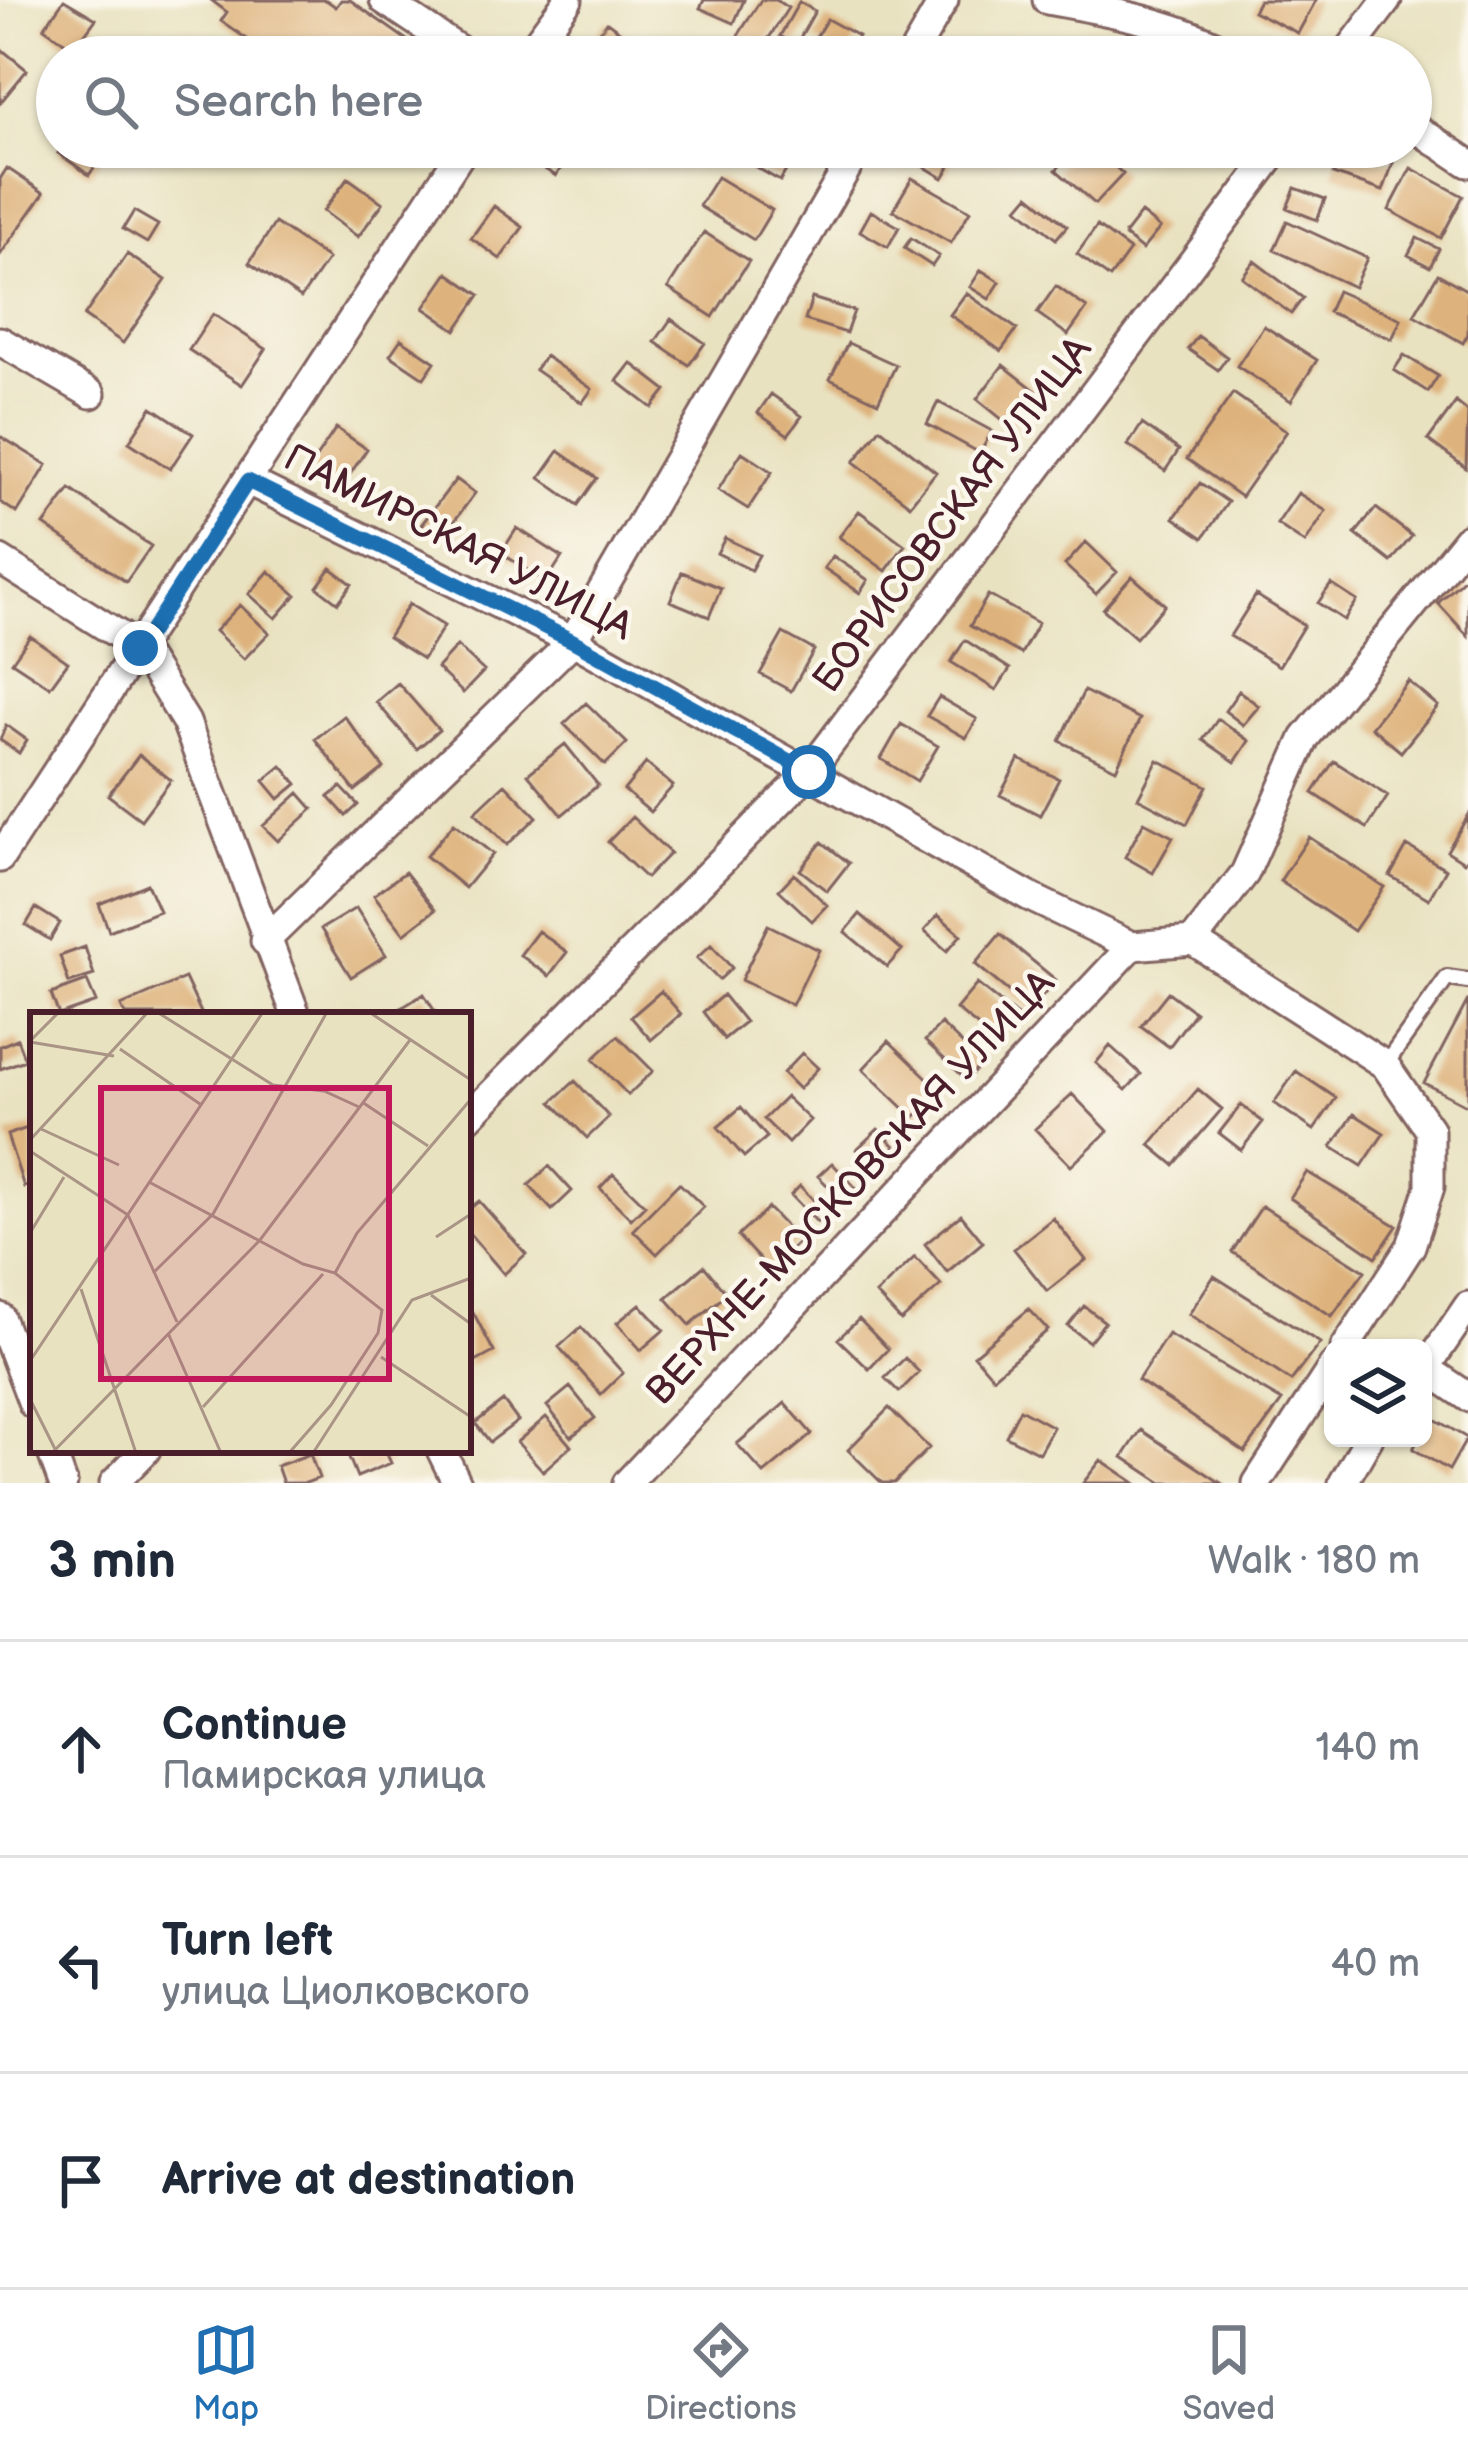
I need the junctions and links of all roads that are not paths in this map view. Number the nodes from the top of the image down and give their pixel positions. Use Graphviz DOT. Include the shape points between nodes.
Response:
graph roads {
  1 [pos="385,0"];
  2 [pos="568,0"];
  3 [pos="944,0"];
  4 [pos="1047,0"];
  5 [pos="1387,0"];
  6 [pos="439,36"];
  7 [pos="541,36"];
  8 [pos="923,36"];
  9 [pos="1195,36"];
  10 [pos="1360,36"];
  11 [pos="1432,139"];
  12 [pos="1468,163"];
  13 [pos="451,168"];
  14 [pos="847,168"];
  15 [pos="1263,168"];
  16 [pos="0,340"];
  17 [pos="92,394"];
  18 [pos="248,481"];
  19 [pos="1468,538"];
  20 [pos="0,560"];
  21 [pos="573,641"];
  22 [pos="140,648"];
  23 [pos="809,772"];
  24 [pos="0,858"];
  25 [pos="266,941"];
  26 [pos="1193,941"];
  27 [pos="1132,946"];
  28 [pos="1468,981"];
  29 [pos="295,1012"];
  30 [pos="1385,1065"];
  31 [pos="471,1115"];
  32 [pos="1468,1306"];
  33 [pos="0,1318"];
  34 [pos="1351,1339"];
  35 [pos="1432,1360"];
  36 [pos="1432,1375"];
  37 [pos="1324,1380"];
  38 [pos="30,1396"];
  39 [pos="1468,1397"];
  40 [pos="1364,1447"];
  41 [pos="52,1453"];
  42 [pos="143,1453"];
  43 [pos="442,1453"];
  44 [pos="63,1483"];
  45 [pos="114,1483"];
  46 [pos="457,1483"];
  47 [pos="627,1483"];
  48 [pos="1257,1483"];
  49 [pos="1343,1483"];
  1 -- 6 [label="street"];
  2 -- 7 [label="street"];
  3 -- 8 [label="street"];
  4 -- 9 [label="street"];
  5 -- 10 [label="street"];
  11 -- 12 [label="street"];
  13 -- 18 [label="street"];
  14 -- 21 [label="street"];
  15 -- 23 [label="street, БОРИСОВСКАЯ УЛИЦА"];
  16 -- 17 [label="street"];
  18 -- 21 [label="street, ПАМИРСКАЯ УЛИЦА"];
  18 -- 22 [label="street"];
  19 -- 26 [label="street" via="1305,738 1245,873"];
  20 -- 22 [label="street"];
  21 -- 23 [label="street, ПАМИРСКАЯ УЛИЦА"];
  21 -- 25 [label="street"];
  22 -- 24 [label="street"];
  22 -- 25 [label="street" via="185,722"];
  23 -- 27 [label="street, ПАМИРСКАЯ УЛИЦА"];
  23 -- 31 [label="street, БОРИСОВСКАЯ УЛИЦА"];
  25 -- 29 [label="street"];
  26 -- 27 [label="street"];
  26 -- 30 [label="street"];
  27 -- 47 [label="street, ВЕРХНЕ-МОСКОВСКАЯ УЛИЦА"];
  28 -- 30 [label="lane" via="1448,978"];
  30 -- 34 [label="street" via="1430,1130 1430,1187 1412,1246"];
  32 -- 35 [label="street"];
  33 -- 38 [label="street"];
  36 -- 39 [label="street"];
  37 -- 48 [label="street"];
  40 -- 49 [label="street"];
  41 -- 44 [label="street"];
  42 -- 45 [label="street"];
  43 -- 46 [label="street"];
}
